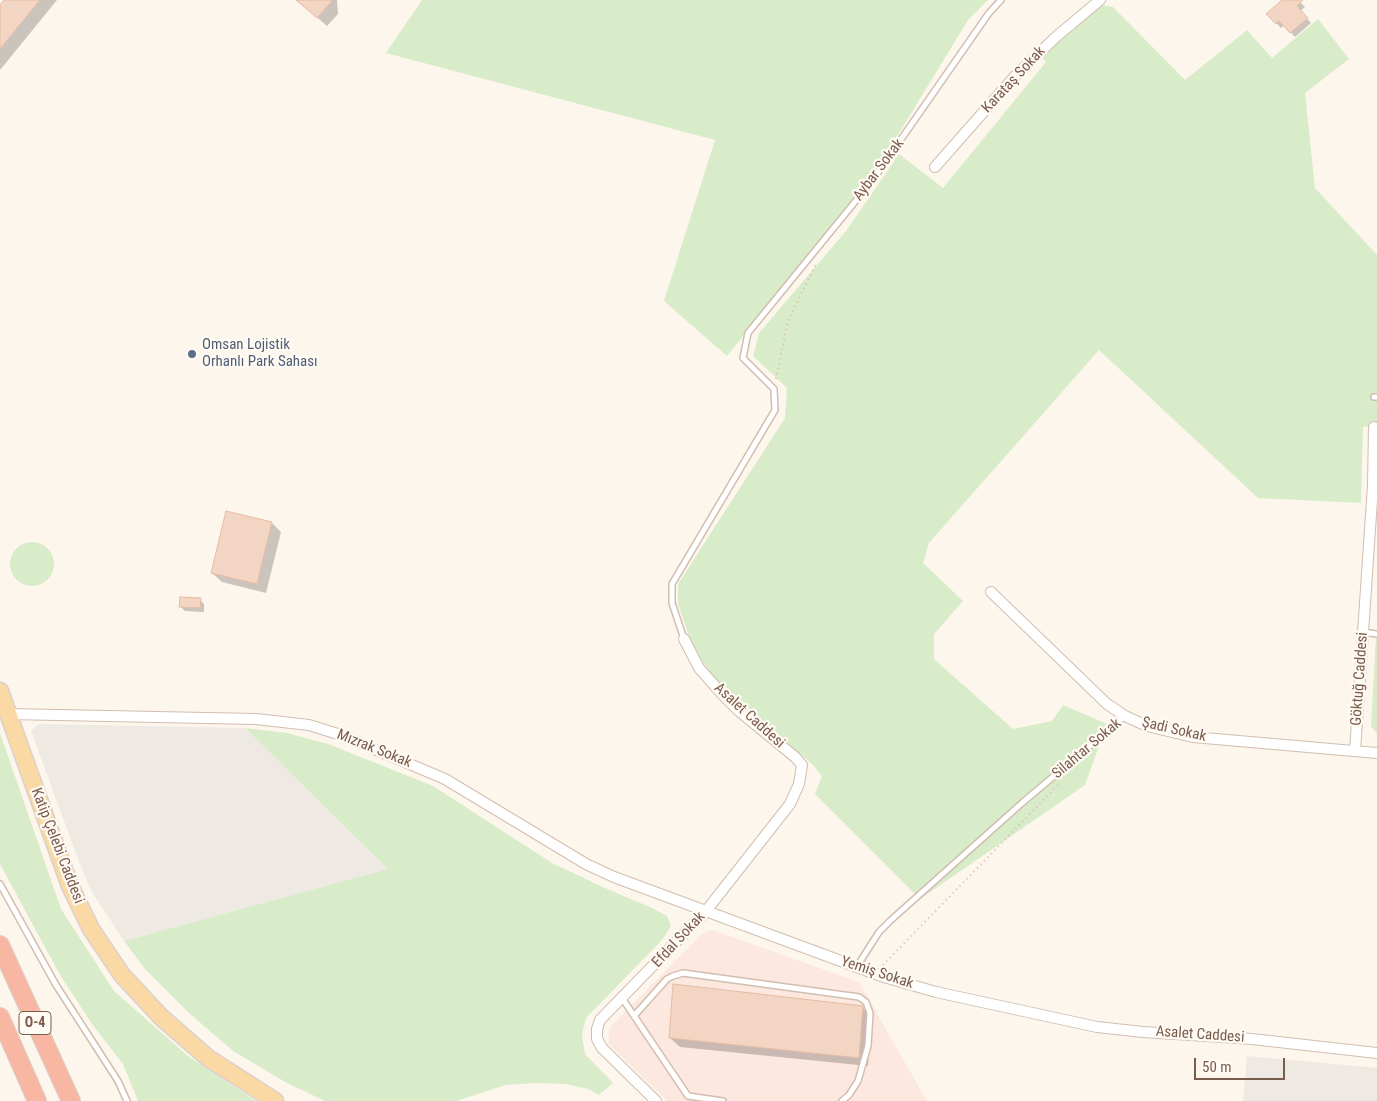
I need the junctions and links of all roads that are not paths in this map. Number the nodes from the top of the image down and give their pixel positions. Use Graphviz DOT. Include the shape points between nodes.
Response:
graph roads {
  1 [pos="1001,0"];
  2 [pos="1100,0"];
  3 [pos="935,167"];
  4 [pos="1374,427"];
  5 [pos="991,592"];
  6 [pos="1363,632"];
  7 [pos="1377,634"];
  8 [pos="684,639"];
  9 [pos="0,691"];
  10 [pos="8,714"];
  11 [pos="1125,716"];
  12 [pos="1355,751"];
  13 [pos="1377,753"];
  14 [pos="802,764"];
  15 [pos="0,884"];
  16 [pos="706,911"];
  17 [pos="0,945"];
  18 [pos="856,968"];
  19 [pos="622,998"];
  20 [pos="634,1016"];
  21 [pos="0,1017"];
  22 [pos="1052,1018"];
  23 [pos="1377,1053"];
  24 [pos="37,1101"];
  25 [pos="71,1101"];
  26 [pos="128,1101"];
  27 [pos="275,1101"];
  28 [pos="656,1101"];
  29 [pos="723,1101"];
  30 [pos="842,1101"];
  1 -- 8 [label="lane, Aybar Sokak" via="988,13 872,181 748,333 744,358 774,389 775,410 672,584 672,602"];
  2 -- 3 [label="street, Karataş Sokak" via="1016,74"];
  4 -- 6 [label="street, Göktuğ Caddesi"];
  5 -- 11 [label="street, Şadi Sokak" via="1107,704"];
  6 -- 7 [label="lane"];
  6 -- 12 [label="street, Göktuğ Caddesi"];
  8 -- 14 [label="street, Asalet Caddesi" via="699,668 722,694"];
  9 -- 10 [label="main road, Katip Çelebi Caddesi"];
  10 -- 16 [label="street, Mızrak Sokak" via="256,719 309,725 426,770 586,864"];
  10 -- 27 [label="main road, Katip Çelebi Caddesi" via="70,886 91,928 122,975 161,1017 208,1058"];
  11 -- 12 [label="street, Şadi Sokak" via="1147,726 1193,737"];
  11 -- 18 [label="lane, Silahtar Sokak" via="891,920 879,932"];
  12 -- 13 [label="street, Şadi Sokak"];
  14 -- 16 [label="street, Efdal Sokak" via="799,784 790,804"];
  15 -- 26 [label="lane" via="56,985"];
  16 -- 18 [label="street, Yemiş Sokak"];
  16 -- 19 [label="street, Efdal Sokak"];
  17 -- 25 [label="highway, O-4"];
  18 -- 22 [label="street, Yemiş Sokak" via="936,992"];
  19 -- 20 [label="lane"];
  19 -- 28 [label="street, Efdal Sokak" via="600,1020 596,1039"];
  20 -- 29 [label="lane" via="688,1096"];
  20 -- 30 [label="lane" via="667,979 683,973 859,997 866,1002 870,1013 868,1046 858,1081"];
  21 -- 24 [label="highway, O-4"];
  22 -- 23 [label="street, Asalet Caddesi" via="1096,1027"];
}
